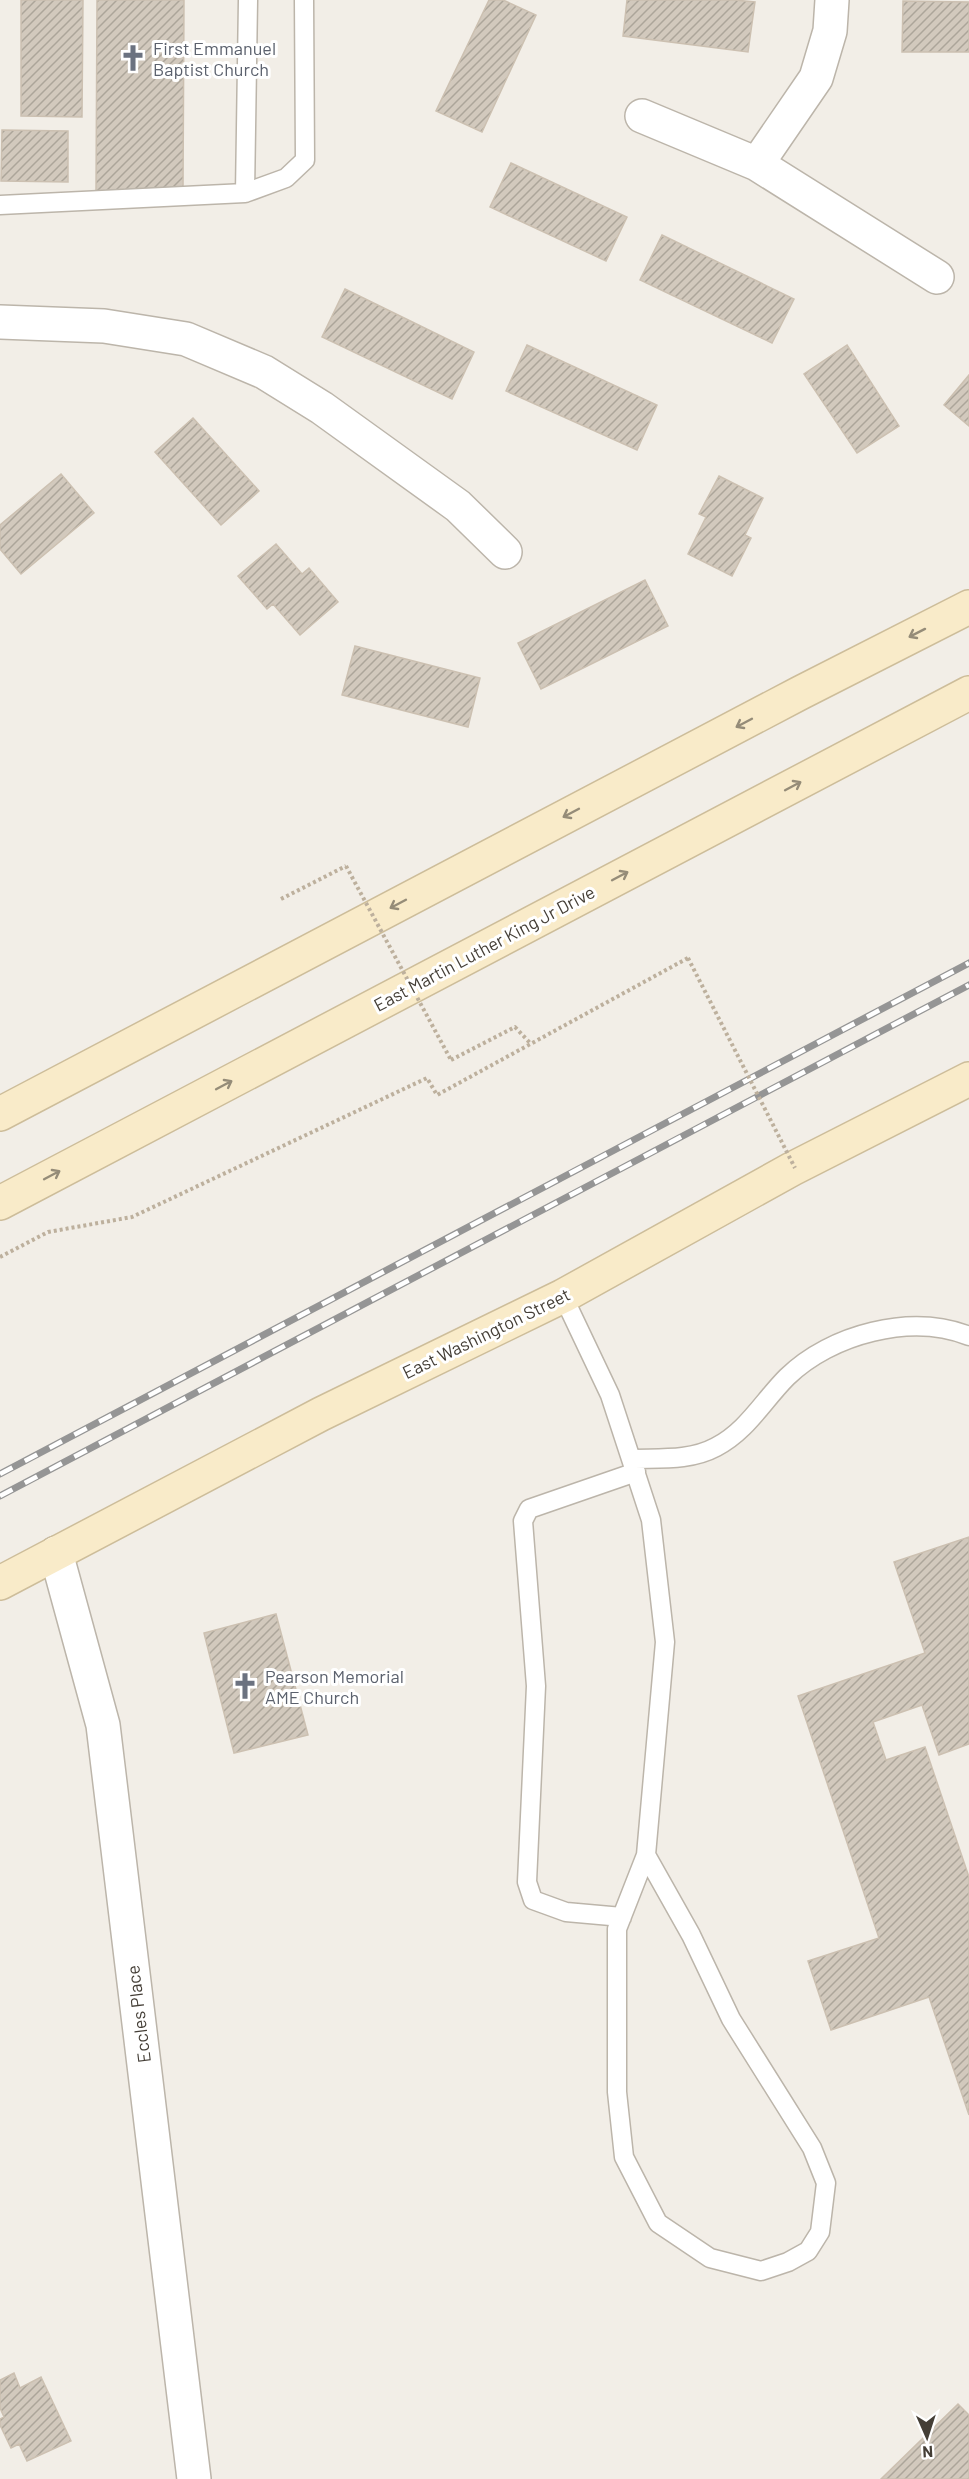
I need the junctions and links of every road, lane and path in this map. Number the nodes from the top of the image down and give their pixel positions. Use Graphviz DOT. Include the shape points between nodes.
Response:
graph roads {
  1 [pos="248,0"];
  2 [pos="304,0"];
  3 [pos="832,0"];
  4 [pos="642,116"];
  5 [pos="757,164"];
  6 [pos="245,193"];
  7 [pos="0,205"];
  8 [pos="937,277"];
  9 [pos="0,322"];
  10 [pos="505,552"];
  11 [pos="969,607"];
  12 [pos="969,693"];
  13 [pos="281,899"];
  14 [pos="531,1044"];
  15 [pos="969,1079"];
  16 [pos="0,1114"];
  17 [pos="795,1168"];
  18 [pos="0,1203"];
  19 [pos="0,1257"];
  20 [pos="563,1296"];
  21 [pos="969,1336"];
  22 [pos="634,1465"];
  23 [pos="56,1553"];
  24 [pos="0,1583"];
  25 [pos="646,1855"];
  26 [pos="622,1917"];
  27 [pos="194,2479"];
  1 -- 6 [label="lane"];
  2 -- 6 [label="lane" via="305,160 286,178"];
  3 -- 5 [label="street" via="830,30 816,78"];
  4 -- 5 [label="street"];
  5 -- 8 [label="street"];
  6 -- 7 [label="lane"];
  9 -- 10 [label="street" via="104,326 186,339 264,372 322,408 458,506"];
  11 -- 16 [label="main road, one-way"];
  18 -- 12 [label="main road, East Martin Luther King Jr Drive, one-way"];
  13 -- 14 [label="path, bridge" via="346,866 451,1059 515,1027"];
  14 -- 17 [label="path, bridge" via="688,958"];
  14 -- 19 [label="path" via="437,1095 427,1078 132,1217 48,1232"];
  15 -- 17 [label="main road, East Washington Street"];
  17 -- 20 [label="main road, East Washington Street"];
  20 -- 22 [label="lane" via="610,1395"];
  20 -- 23 [label="main road, East Washington Street" via="321,1414"];
  21 -- 22 [label="lane" via="918,1326 861,1334 825,1350 787,1376 750,1422 717,1447 692,1457"];
  22 -- 25 [label="lane" via="651,1520 665,1642"];
  22 -- 26 [label="lane" via="529,1509 524,1521 536,1686 527,1882 533,1900 566,1912"];
  23 -- 24 [label="main road, East Washington Street"];
  23 -- 27 [label="street, Eccles Place" via="103,1725"];
  25 -- 26 [label="lane"];
  25 -- 26 [label="lane" via="692,1935 731,2019 812,2148 826,2183 820,2232 808,2251 788,2262 761,2271 710,2259 658,2223 624,2157 617,2092 617,1929"];
}
